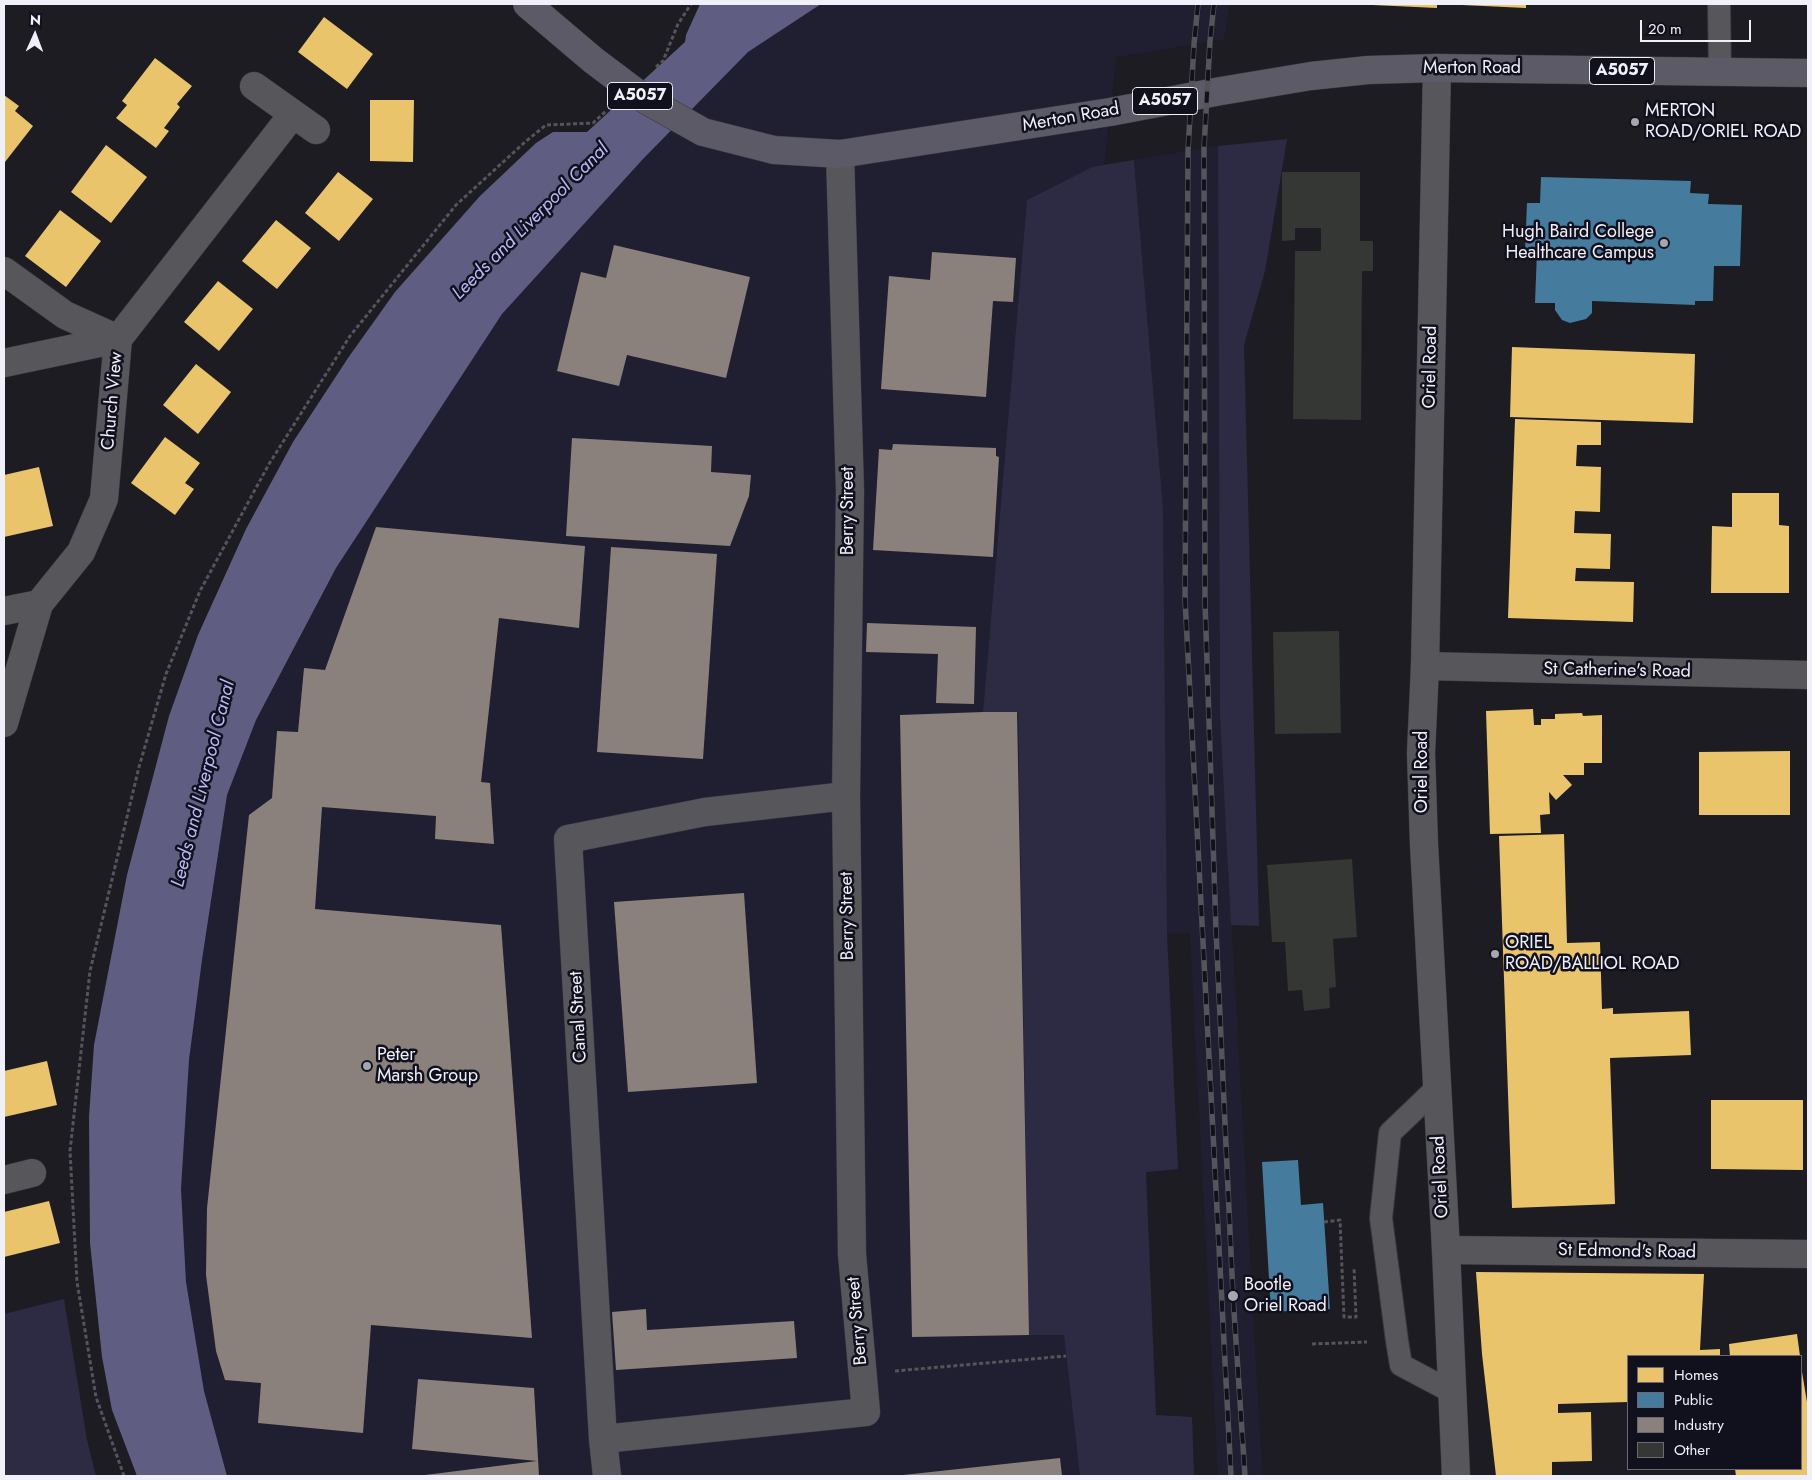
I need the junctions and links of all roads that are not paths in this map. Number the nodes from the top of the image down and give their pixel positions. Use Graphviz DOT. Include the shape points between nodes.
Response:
graph roads {
  1 [pos="527,4"];
  2 [pos="1719,4"];
  3 [pos="1437,68"];
  4 [pos="1720,72"];
  5 [pos="1808,74"];
  6 [pos="254,86"];
  7 [pos="293,114"];
  8 [pos="316,130"];
  9 [pos="840,154"];
  10 [pos="4,271"];
  11 [pos="118,339"];
  12 [pos="4,363"];
  13 [pos="39,604"];
  14 [pos="4,611"];
  15 [pos="1425,666"];
  16 [pos="1808,675"];
  17 [pos="4,723"];
  18 [pos="846,796"];
  19 [pos="1436,1088"];
  20 [pos="32,1174"];
  21 [pos="4,1180"];
  22 [pos="1446,1250"];
  23 [pos="1808,1254"];
  24 [pos="1452,1392"];
  25 [pos="603,1439"];
  26 [pos="607,1476"];
  27 [pos="1456,1476"];
  1 -- 9 [label="main road, Merton Road / A5057, bridge" via="646,100 703,132 774,150"];
  2 -- 4 [label="lane"];
  3 -- 4 [label="main road, Merton Road / A5057"];
  3 -- 9 [label="main road, Merton Road / A5057" via="1311,76 1100,114"];
  3 -- 15 [label="street, Oriel Road"];
  4 -- 5 [label="main road, Merton Road / A5057"];
  6 -- 7 [label="street"];
  7 -- 8 [label="street"];
  7 -- 11 [label="street, Church View"];
  9 -- 18 [label="street, Berry Street" via="850,490"];
  10 -- 11 [label="street" via="66,315"];
  11 -- 12 [label="street"];
  11 -- 13 [label="street, Church View" via="104,499 81,552"];
  13 -- 14 [label="street"];
  13 -- 17 [label="street, Church View"];
  15 -- 16 [label="street, St Catherine's Road"];
  15 -- 19 [label="street, Oriel Road" via="1421,753"];
  18 -- 25 [label="street, Berry Street" via="852,1254 866,1412"];
  18 -- 25 [label="street, Canal Street" via="704,812 568,839"];
  19 -- 22 [label="street, Oriel Road"];
  19 -- 24 [label="lane" via="1390,1133 1381,1218 1401,1365"];
  20 -- 21 [label="street"];
  22 -- 23 [label="street, St Edmond's Road"];
  22 -- 24 [label="street, Oriel Road"];
  24 -- 27 [label="street, Oriel Road"];
  25 -- 26 [label="street, Canal Street"];
}
